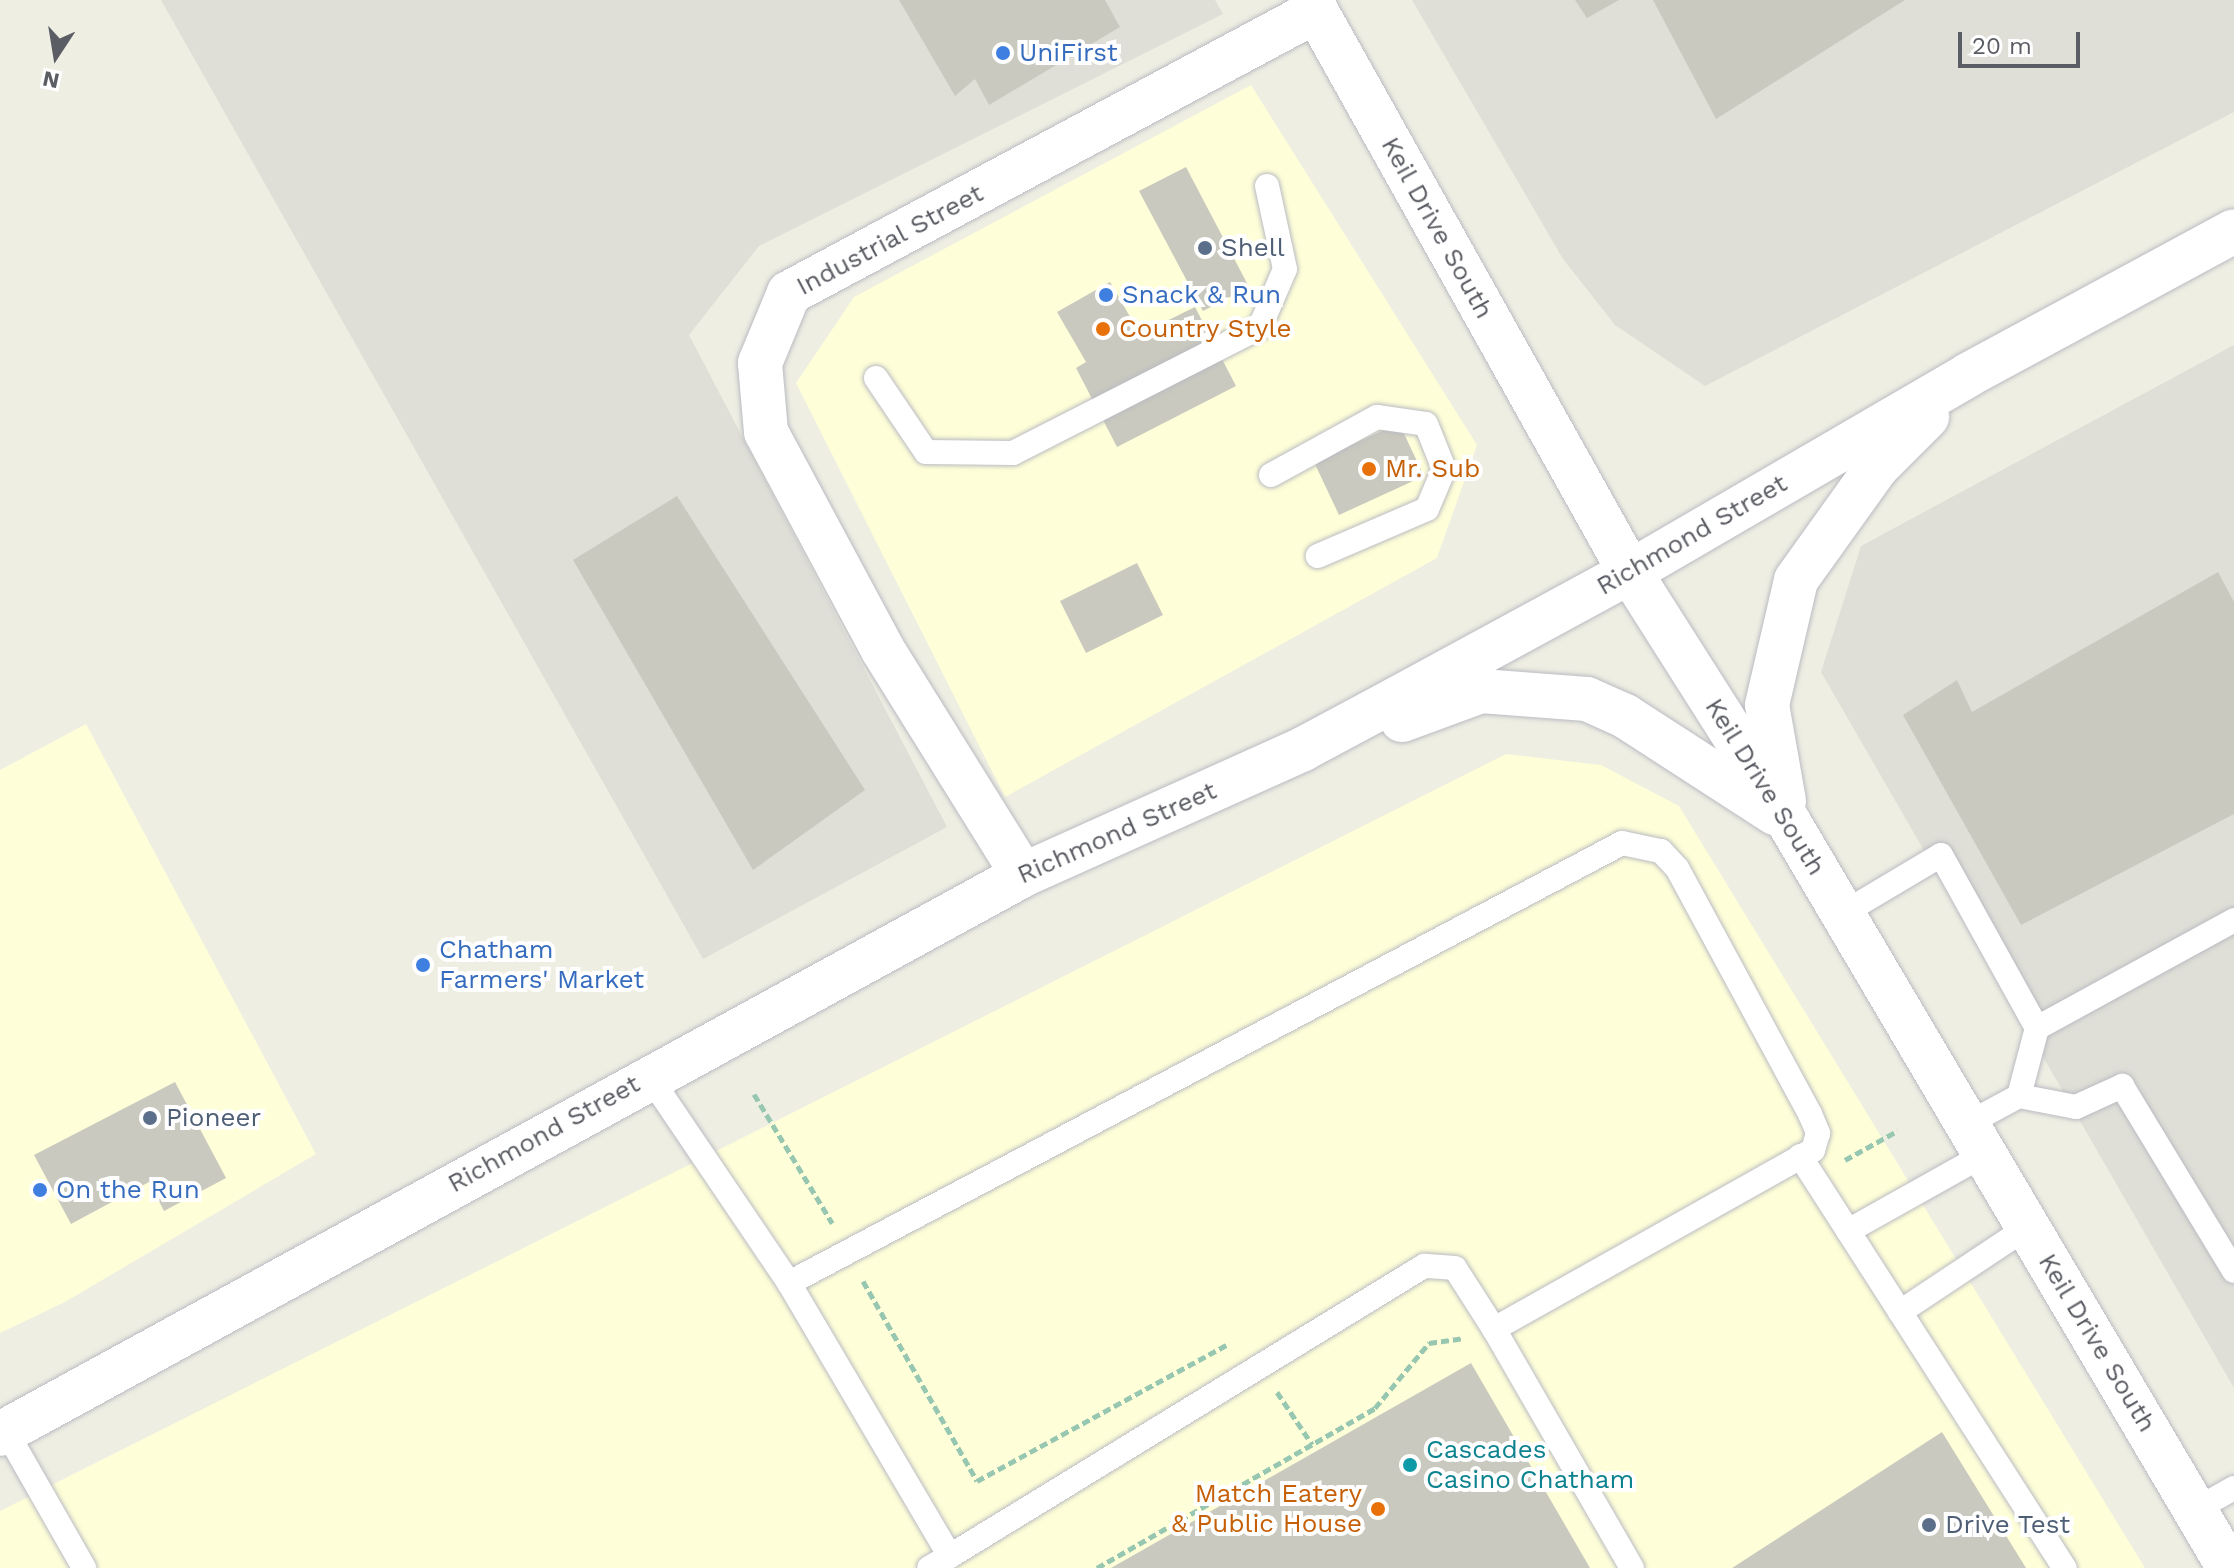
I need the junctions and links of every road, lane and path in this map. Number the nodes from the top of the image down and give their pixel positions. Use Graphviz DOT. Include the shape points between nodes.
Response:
graph roads {
  1 [pos="1313,5"];
  2 [pos="1267,186"];
  3 [pos="2234,231"];
  4 [pos="1968,375"];
  5 [pos="876,378"];
  6 [pos="1271,475"];
  7 [pos="1318,556"];
  8 [pos="1630,572"];
  9 [pos="1303,749"];
  10 [pos="1788,821"];
  11 [pos="1023,875"];
  12 [pos="1842,914"];
  13 [pos="2234,920"];
  14 [pos="2037,1028"];
  15 [pos="649,1076"];
  16 [pos="754,1094"];
  17 [pos="2019,1096"];
  18 [pos="1976,1139"];
  19 [pos="1800,1156"];
  20 [pos="833,1226"];
  21 [pos="2028,1227"];
  22 [pos="1848,1231"];
  23 [pos="2234,1271"];
  24 [pos="861,1276"];
  25 [pos="789,1283"];
  26 [pos="1900,1312"];
  27 [pos="1494,1329"];
  28 [pos="1470,1346"];
  29 [pos="1260,1365"];
  30 [pos="3,1432"];
  31 [pos="1312,1444"];
  32 [pos="2234,1488"];
  33 [pos="2195,1510"];
  34 [pos="939,1562"];
  35 [pos="84,1568"];
  36 [pos="1097,1568"];
  37 [pos="1632,1568"];
  38 [pos="2065,1568"];
  39 [pos="2229,1568"];
  1 -- 8 [label="main road, Keil Drive South"];
  1 -- 11 [label="main road, Industrial Street" via="789,293 760,363 766,432 883,650"];
  2 -- 5 [label="lane" via="1285,269 1260,327 1013,453 926,452"];
  3 -- 4 [label="main road, Richmond Street"];
  4 -- 8 [label="main road, Richmond Street"];
  4 -- 10 [label="main road" via="1877,467 1796,580 1767,705"];
  6 -- 7 [label="lane" via="1377,417 1426,424 1444,469 1427,509"];
  8 -- 9 [label="main road, Richmond Street"];
  8 -- 10 [label="main road, Keil Drive South"];
  9 -- 10 [label="main road" via="1481,691 1587,699 1625,716"];
  9 -- 11 [label="main road, Richmond Street"];
  10 -- 12 [label="main road, Keil Drive South"];
  11 -- 15 [label="main road, Richmond Street"];
  12 -- 14 [label="lane" via="1941,855"];
  12 -- 18 [label="main road, Keil Drive South"];
  13 -- 14 [label="lane"];
  14 -- 17 [label="lane"];
  15 -- 25 [label="lane"];
  15 -- 30 [label="main road, Richmond Street"];
  16 -- 20 [label="path"];
  17 -- 18 [label="lane"];
  17 -- 23 [label="lane" via="2076,1107 2122,1086"];
  18 -- 21 [label="main road, Keil Drive South"];
  18 -- 22 [label="lane"];
  19 -- 22 [label="lane"];
  19 -- 25 [label="lane" via="1813,1150 1818,1133 1810,1114 1677,868 1661,851 1622,843"];
  19 -- 27 [label="lane"];
  21 -- 26 [label="lane"];
  21 -- 33 [label="main road, Keil Drive South"];
  22 -- 26 [label="lane"];
  24 -- 29 [label="path" via="977,1481 1241,1337"];
  25 -- 34 [label="lane"];
  26 -- 38 [label="lane"];
  27 -- 29 [label="lane" via="1455,1268 1439,1263 1414,1272"];
  27 -- 37 [label="lane"];
  28 -- 31 [label="path" via="1463,1337 1429,1343 1375,1408"];
  29 -- 31 [label="path"];
  29 -- 34 [label="lane"];
  30 -- 35 [label="lane"];
  31 -- 36 [label="path"];
  32 -- 33 [label="lane"];
  33 -- 39 [label="main road, Keil Drive South"];
}
